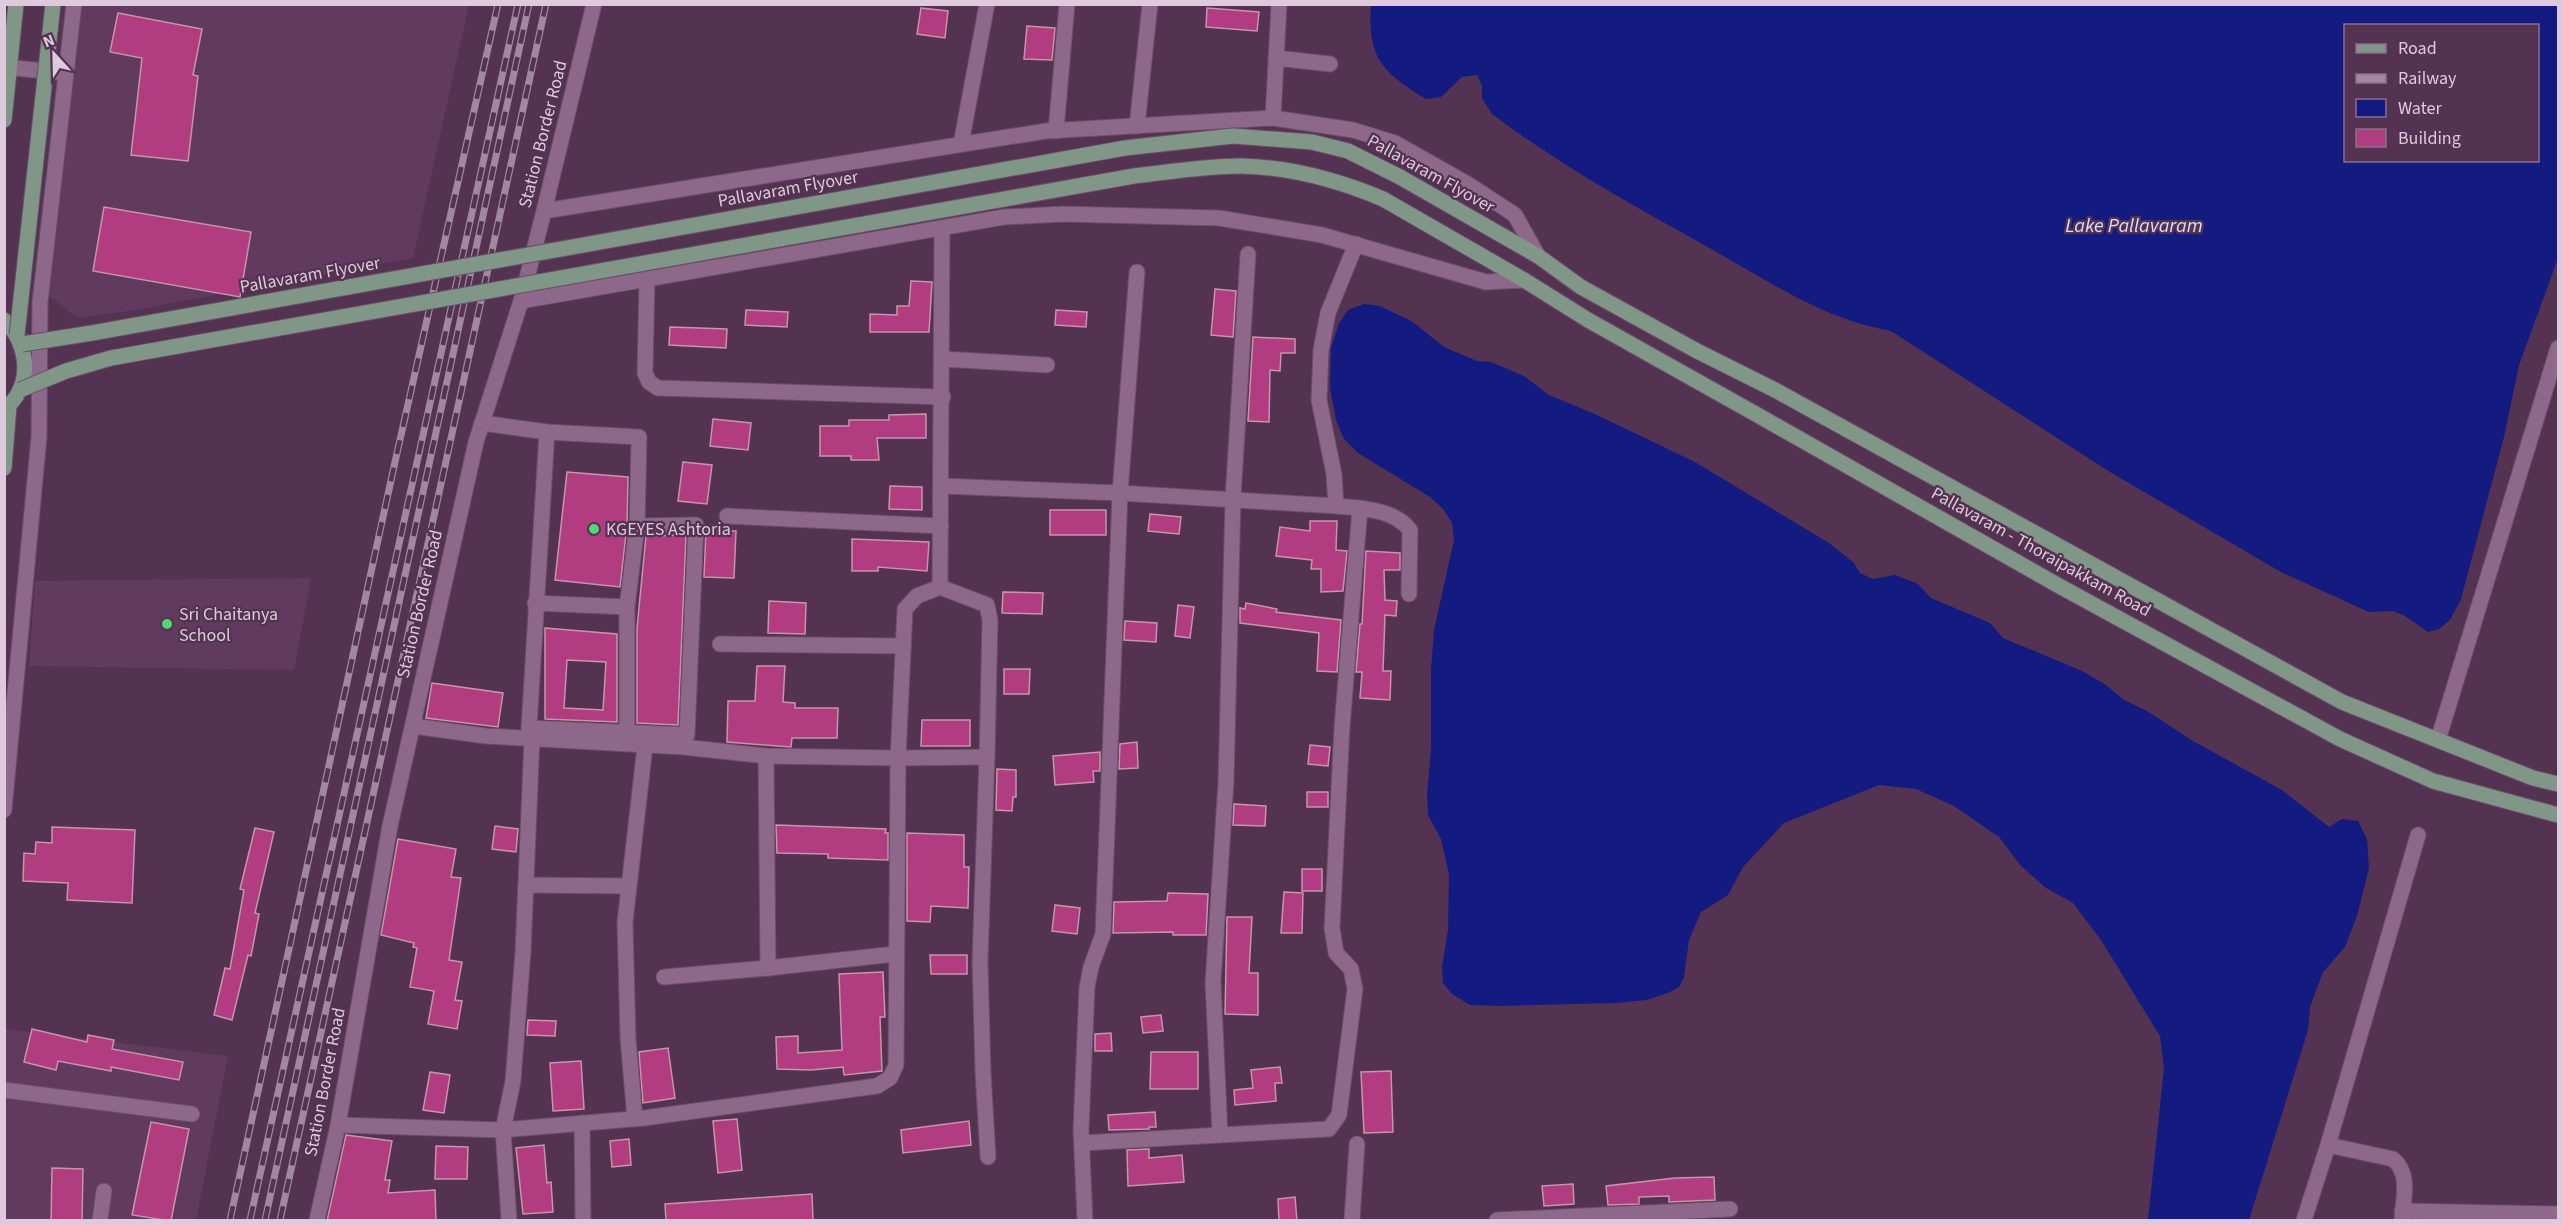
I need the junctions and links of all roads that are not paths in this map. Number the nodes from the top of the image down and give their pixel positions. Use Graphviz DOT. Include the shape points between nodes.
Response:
graph roads {
  1 [pos="16,4"];
  2 [pos="53,4"];
  3 [pos="74,4"];
  4 [pos="594,4"];
  5 [pos="987,4"];
  6 [pos="1067,4"];
  7 [pos="1149,4"];
  8 [pos="1279,4"];
  9 [pos="1276,58"];
  10 [pos="1330,64"];
  11 [pos="7,67"];
  12 [pos="66,73"];
  13 [pos="1273,118"];
  14 [pos="4,120"];
  15 [pos="1137,126"];
  16 [pos="1056,130"];
  17 [pos="961,144"];
  18 [pos="544,210"];
  19 [pos="942,228"];
  20 [pos="1356,244"];
  21 [pos="1248,254"];
  22 [pos="1538,256"];
  23 [pos="1137,272"];
  24 [pos="647,279"];
  25 [pos="1524,280"];
  26 [pos="521,301"];
  27 [pos="4,320"];
  28 [pos="19,339"];
  29 [pos="2559,348"];
  30 [pos="942,359"];
  31 [pos="1047,365"];
  32 [pos="40,382"];
  33 [pos="20,390"];
  34 [pos="943,397"];
  35 [pos="7,407"];
  36 [pos="482,423"];
  37 [pos="547,432"];
  38 [pos="4,468"];
  39 [pos="942,486"];
  40 [pos="1120,493"];
  41 [pos="1233,498"];
  42 [pos="1336,506"];
  43 [pos="1360,508"];
  44 [pos="727,516"];
  45 [pos="638,525"];
  46 [pos="941,526"];
  47 [pos="940,587"];
  48 [pos="1409,594"];
  49 [pos="535,603"];
  50 [pos="627,607"];
  51 [pos="720,644"];
  52 [pos="903,646"];
  53 [pos="412,726"];
  54 [pos="627,732"];
  55 [pos="532,739"];
  56 [pos="2438,740"];
  57 [pos="645,746"];
  58 [pos="766,756"];
  59 [pos="987,757"];
  60 [pos="898,758"];
  61 [pos="2559,784"];
  62 [pos="4,810"];
  63 [pos="2559,815"];
  64 [pos="2418,835"];
  65 [pos="526,885"];
  66 [pos="629,886"];
  67 [pos="896,954"];
  68 [pos="768,968"];
  69 [pos="664,977"];
  70 [pos="4,1090"];
  71 [pos="192,1114"];
  72 [pos="635,1119"];
  73 [pos="582,1123"];
  74 [pos="338,1125"];
  75 [pos="503,1130"];
  76 [pos="1220,1135"];
  77 [pos="1082,1143"];
  78 [pos="1357,1144"];
  79 [pos="2328,1145"];
  80 [pos="988,1157"];
  81 [pos="104,1191"];
  82 [pos="1730,1209"];
  83 [pos="2559,1214"];
  84 [pos="2402,1216"];
  85 [pos="100,1221"];
  86 [pos="317,1221"];
  87 [pos="509,1221"];
  88 [pos="583,1221"];
  89 [pos="1085,1221"];
  90 [pos="1352,1221"];
  91 [pos="1497,1221"];
  92 [pos="2304,1221"];
  1 -- 11 [label="main road"];
  2 -- 28 [label="main road, bridge"];
  3 -- 12 [label="street"];
  4 -- 18 [label="street, Station Border Road"];
  5 -- 17 [label="street"];
  6 -- 16 [label="street"];
  7 -- 15 [label="street"];
  8 -- 9 [label="street"];
  9 -- 10 [label="street"];
  9 -- 13 [label="street"];
  11 -- 12 [label="street"];
  11 -- 14 [label="main road"];
  12 -- 32 [label="street" via="40,302"];
  13 -- 15 [label="street"];
  13 -- 22 [label="street" via="1353,129 1395,143 1515,215"];
  15 -- 16 [label="street"];
  16 -- 17 [label="street"];
  17 -- 18 [label="street"];
  18 -- 26 [label="street, Station Border Road"];
  19 -- 20 [label="street" via="1004,217 1063,214 1219,218"];
  19 -- 24 [label="street"];
  19 -- 30 [label="street"];
  20 -- 25 [label="street" via="1486,282"];
  20 -- 42 [label="street" via="1328,313 1321,350 1319,400 1334,474"];
  21 -- 41 [label="street"];
  22 -- 28 [label="main road, Pallavaram Flyover, bridge" via="1348,151 1312,142 1233,136 1136,147 92,333"];
  22 -- 56 [label="main road, Pallavaram - Thoraipakkam Road" via="1581,287 2342,702"];
  23 -- 40 [label="street"];
  24 -- 26 [label="street"];
  24 -- 34 [label="street" via="645,373 658,388"];
  25 -- 32 [label="main road, bridge" via="1383,199 1348,184 1240,166 1134,176 111,358"];
  25 -- 63 [label="main road, Pallavaram - Thoraipakkam Road" via="2061,587 2340,739 2433,781"];
  26 -- 36 [label="street, Station Border Road"];
  27 -- 28 [label="main road"];
  28 -- 33 [label="main road" via="25,359"];
  29 -- 56 [label="street"];
  30 -- 31 [label="street"];
  30 -- 34 [label="street"];
  32 -- 33 [label="main road, bridge"];
  32 -- 62 [label="street" via="39,437"];
  33 -- 35 [label="main road"];
  34 -- 39 [label="street"];
  35 -- 38 [label="main road"];
  36 -- 37 [label="street"];
  36 -- 53 [label="street, Station Border Road"];
  37 -- 45 [label="street" via="639,437"];
  37 -- 49 [label="street"];
  39 -- 40 [label="street"];
  39 -- 46 [label="street"];
  40 -- 41 [label="street"];
  40 -- 77 [label="street" via="1103,934 1087,987"];
  41 -- 42 [label="street"];
  41 -- 76 [label="street" via="1226,782 1213,982"];
  42 -- 43 [label="street"];
  43 -- 48 [label="street" via="1393,516 1404,521 1410,530"];
  43 -- 76 [label="street" via="1342,727 1332,928 1336,953 1351,969 1355,989 1340,1115 1329,1129"];
  44 -- 46 [label="street"];
  45 -- 50 [label="street"];
  45 -- 54 [label="street" via="696,525 687,735"];
  46 -- 47 [label="street"];
  47 -- 52 [label="street" via="917,596 905,609"];
  47 -- 59 [label="street" via="987,605"];
  49 -- 50 [label="street"];
  49 -- 54 [label="street" via="529,728"];
  50 -- 54 [label="street"];
  51 -- 52 [label="street"];
  52 -- 60 [label="street"];
  53 -- 55 [label="street"];
  53 -- 74 [label="street, Station Border Road" via="390,826"];
  55 -- 57 [label="street"];
  55 -- 65 [label="street"];
  56 -- 61 [label="main road, Pallavaram - Thoraipakkam Road" via="2533,778"];
  57 -- 58 [label="street"];
  57 -- 66 [label="street"];
  58 -- 60 [label="street"];
  58 -- 68 [label="street"];
  59 -- 60 [label="street"];
  59 -- 80 [label="street" via="980,961"];
  60 -- 67 [label="street"];
  64 -- 79 [label="street"];
  65 -- 66 [label="street"];
  65 -- 75 [label="street" via="513,1081"];
  66 -- 72 [label="street" via="625,922 627,1027"];
  67 -- 68 [label="street"];
  67 -- 72 [label="street" via="896,1065 890,1078 877,1086"];
  68 -- 69 [label="street"];
  70 -- 71 [label="street"];
  72 -- 73 [label="street"];
  73 -- 75 [label="street"];
  73 -- 88 [label="street"];
  74 -- 75 [label="street"];
  74 -- 86 [label="street, Station Border Road"];
  75 -- 87 [label="street"];
  76 -- 77 [label="street"];
  77 -- 89 [label="street"];
  78 -- 90 [label="street"];
  79 -- 84 [label="street" via="2393,1159 2401,1166 2405,1174"];
  79 -- 92 [label="street"];
  81 -- 85 [label="street"];
  82 -- 91 [label="street"];
  83 -- 84 [label="street"];
}
